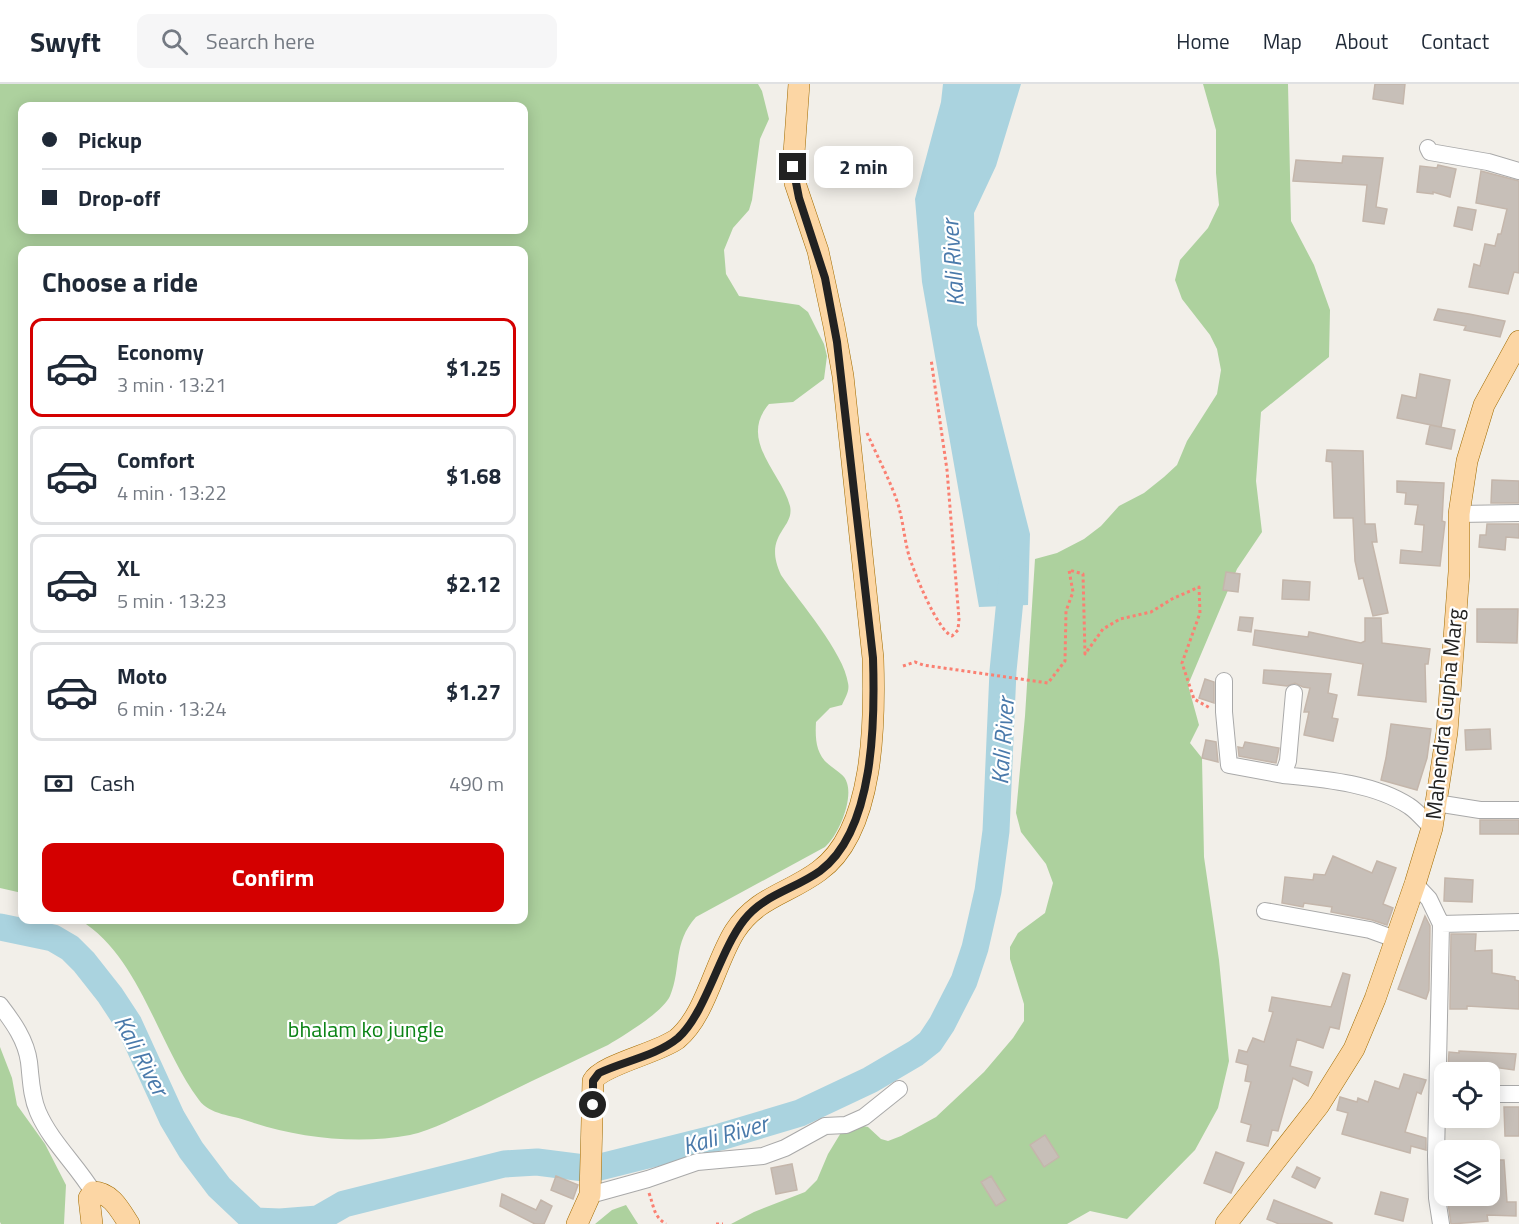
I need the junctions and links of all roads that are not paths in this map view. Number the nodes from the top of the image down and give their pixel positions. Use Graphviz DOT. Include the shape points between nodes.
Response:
graph roads {
  1 [pos="799,84"];
  2 [pos="1428,148"];
  3 [pos="1519,171"];
  4 [pos="1519,341"];
  5 [pos="1519,513"];
  6 [pos="1459,514"];
  7 [pos="1224,681"];
  8 [pos="1294,693"];
  9 [pos="1283,775"];
  10 [pos="1436,803"];
  11 [pos="1519,810"];
  12 [pos="1432,828"];
  13 [pos="1415,884"];
  14 [pos="1264,911"];
  15 [pos="1519,922"];
  16 [pos="1440,924"];
  17 [pos="1395,939"];
  18 [pos="0,1005"];
  19 [pos="1441,1062"];
  20 [pos="899,1089"];
  21 [pos="1500,1094"];
  22 [pos="1519,1094"];
  23 [pos="1440,1128"];
  24 [pos="591,1186"];
  25 [pos="93,1192"];
  26 [pos="92,1224"];
  27 [pos="129,1224"];
  28 [pos="577,1224"];
  29 [pos="1226,1224"];
  30 [pos="1441,1224"];
  1 -- 24 [label="main road" via="795,183 825,278 839,356 873,658 867,775 854,819 838,852 821,870 758,905 746,918 735,932 686,1030 662,1047 599,1073 593,1081"];
  2 -- 3 [label="street" via="1430,152"];
  4 -- 6 [label="main road, Mahendra Gupha Marg" via="1484,405 1467,461"];
  5 -- 6 [label="street"];
  6 -- 10 [label="main road, Mahendra Gupha Marg" via="1459,572 1447,732"];
  7 -- 9 [label="street" via="1229,765"];
  8 -- 9 [label="street" via="1288,761"];
  9 -- 12 [label="street" via="1375,790 1409,806"];
  10 -- 11 [label="street" via="1480,810"];
  10 -- 12 [label="main road, Mahendra Gupha Marg"];
  12 -- 13 [label="main road, Mahendra Gupha Marg"];
  13 -- 16 [label="street" via="1429,899"];
  13 -- 17 [label="main road, Mahendra Gupha Marg"];
  14 -- 17 [label="street" via="1370,930"];
  15 -- 16 [label="street"];
  16 -- 19 [label="street"];
  17 -- 29 [label="main road, Mahendra Gupha Marg" via="1354,1049 1319,1105"];
  18 -- 25 [label="street" via="26,1048 37,1110"];
  20 -- 24 [label="street" via="864,1117 846,1125 825,1126 763,1156 697,1162 648,1179"];
  21 -- 22 [label="street"];
  23 -- 30 [label="street" via="1437,1188"];
  24 -- 28 [label="main road"];
  25 -- 26 [label="main road" via="89,1198"];
  25 -- 27 [label="main road" via="107,1195"];
}
